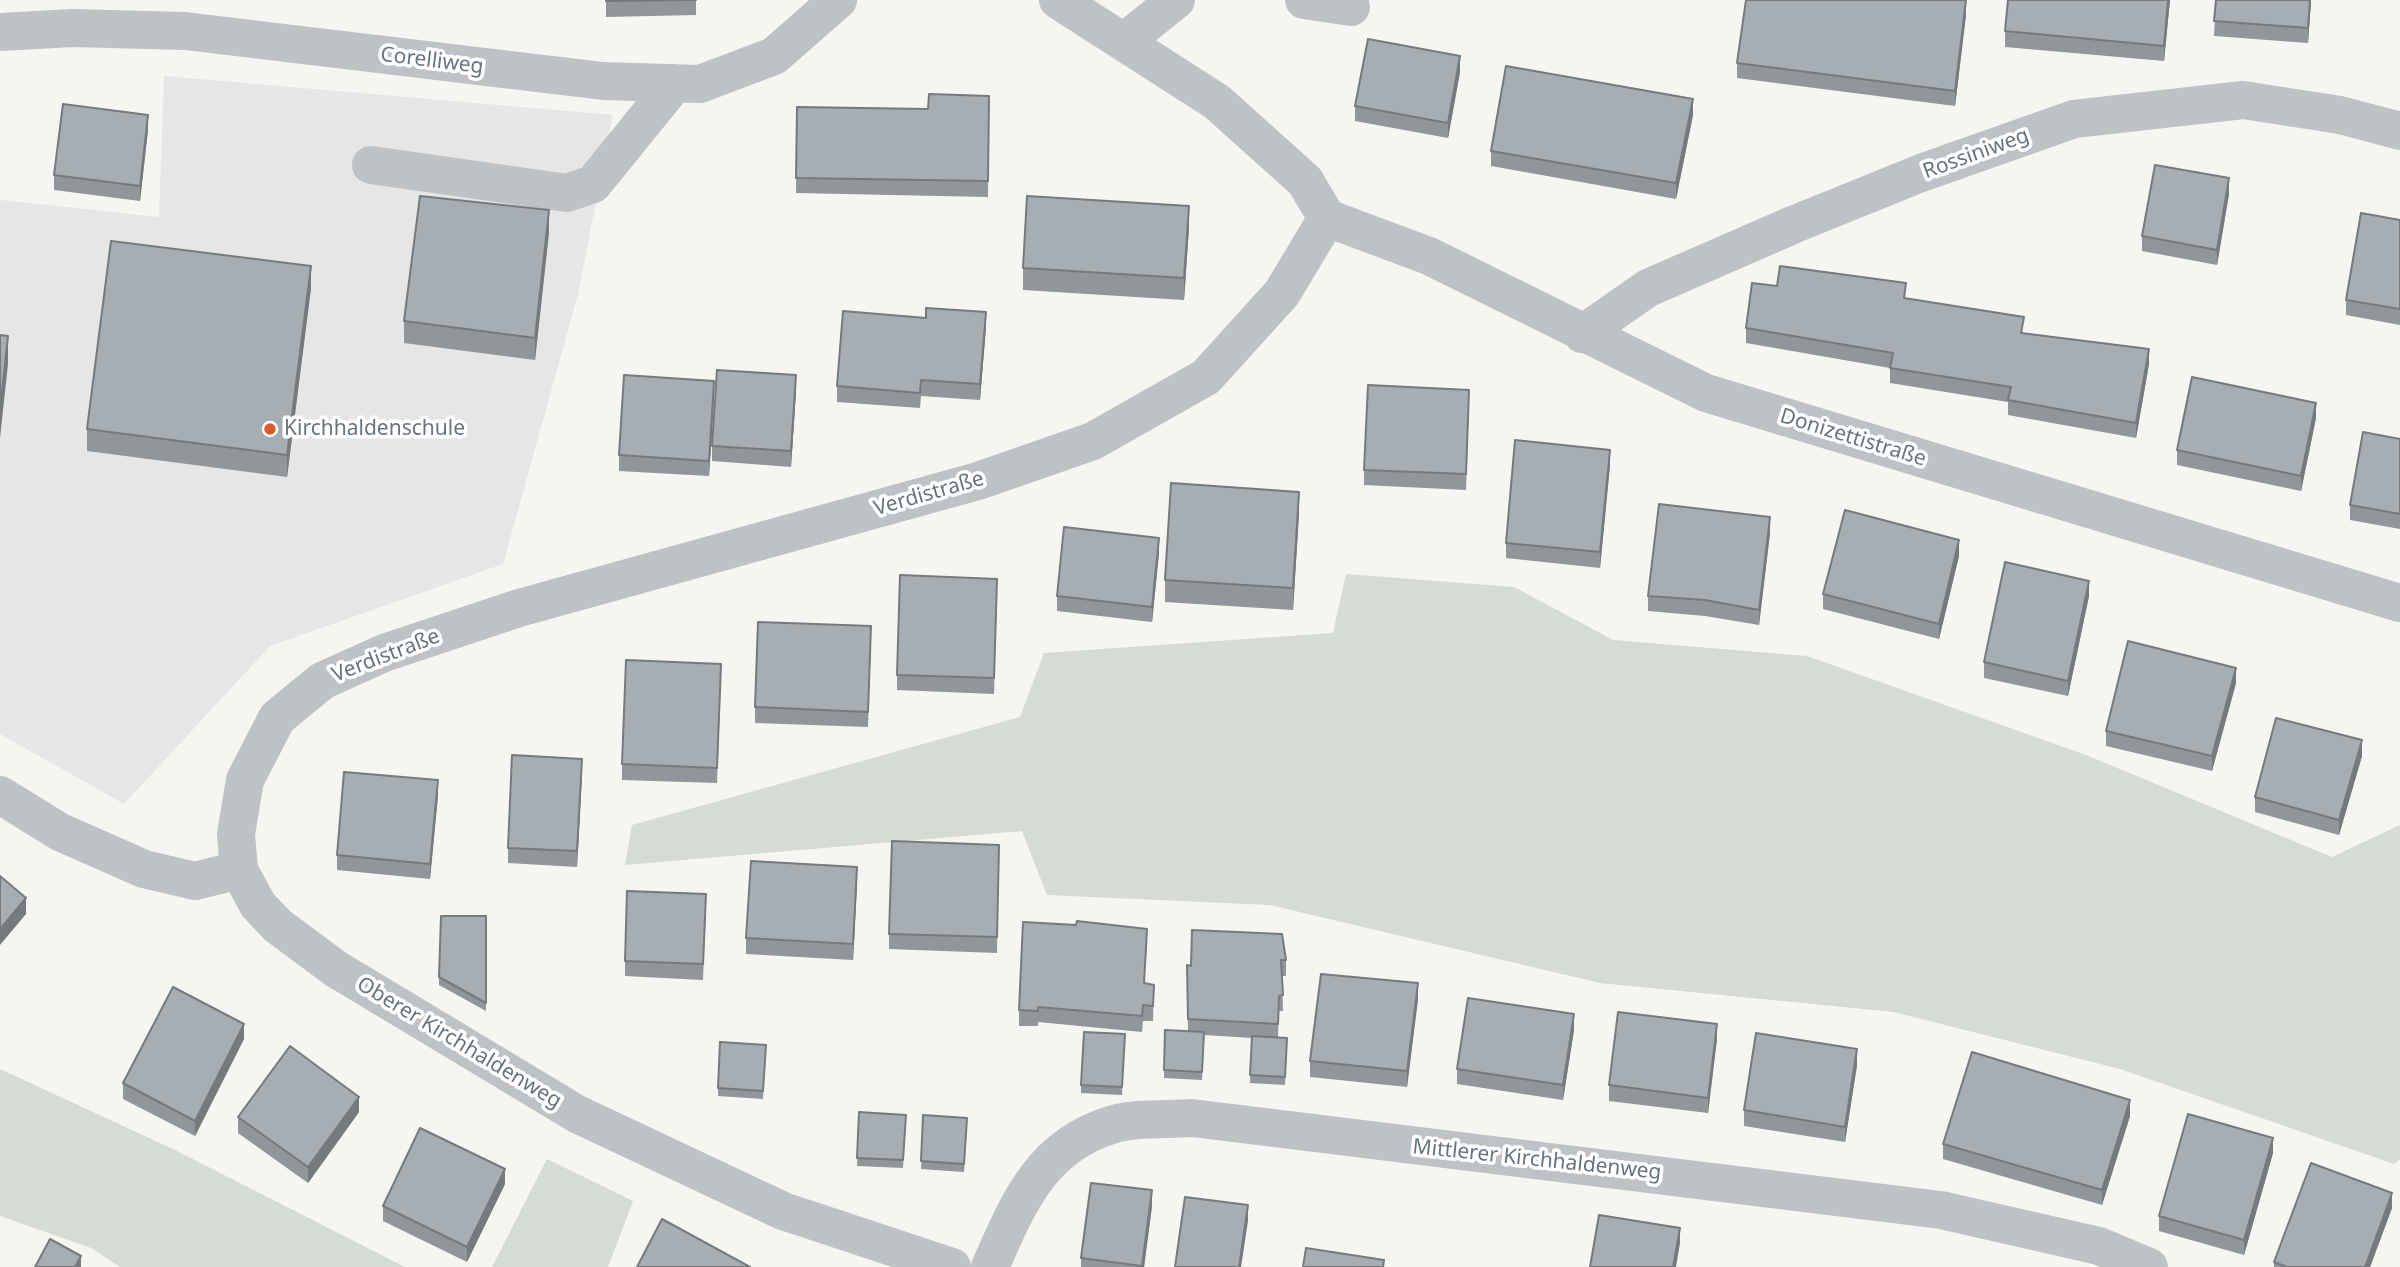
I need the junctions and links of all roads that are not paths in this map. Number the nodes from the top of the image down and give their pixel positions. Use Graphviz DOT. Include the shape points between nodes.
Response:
graph roads {
  1 [pos="838,0"];
  2 [pos="1058,0"];
  3 [pos="1176,0"];
  4 [pos="1304,0"];
  5 [pos="1351,7"];
  6 [pos="0,32"];
  7 [pos="1125,41"];
  8 [pos="675,83"];
  9 [pos="2400,131"];
  10 [pos="371,165"];
  11 [pos="1327,218"];
  12 [pos="1582,334"];
  13 [pos="2400,603"];
  14 [pos="0,795"];
  15 [pos="239,870"];
  16 [pos="952,1267"];
  17 [pos="990,1267"];
  18 [pos="2149,1267"];
  1 -- 8 [label="street, Corelliweg" via="774,56 700,84"];
  2 -- 7 [label="street"];
  3 -- 7 [label="street"];
  4 -- 5 [label="street"];
  6 -- 8 [label="street, Corelliweg" via="73,28 186,31 603,81"];
  7 -- 11 [label="street" via="1217,102 1305,181"];
  8 -- 10 [label="street" via="593,184 568,193"];
  9 -- 12 [label="street, Rossiniweg" via="2340,115 2243,100 2074,120 1921,173 1795,224 1648,288"];
  11 -- 12 [label="street, Donizettistraße" via="1429,256"];
  11 -- 15 [label="street, Verdistraße" via="1282,293 1206,377 1093,441 978,481 519,608 384,653 322,681 277,718 245,780 236,834"];
  12 -- 13 [label="street, Donizettistraße" via="1706,393"];
  14 -- 15 [label="street" via="60,832 144,869 195,880"];
  15 -- 16 [label="street, Oberer Kirchhaldenweg" via="258,905 278,926 327,962 577,1114 783,1211"];
  17 -- 18 [label="street, Mittlerer Kirchhaldenweg" via="1018,1204 1057,1152 1112,1124 1192,1118 1941,1210 2099,1246"];
}
